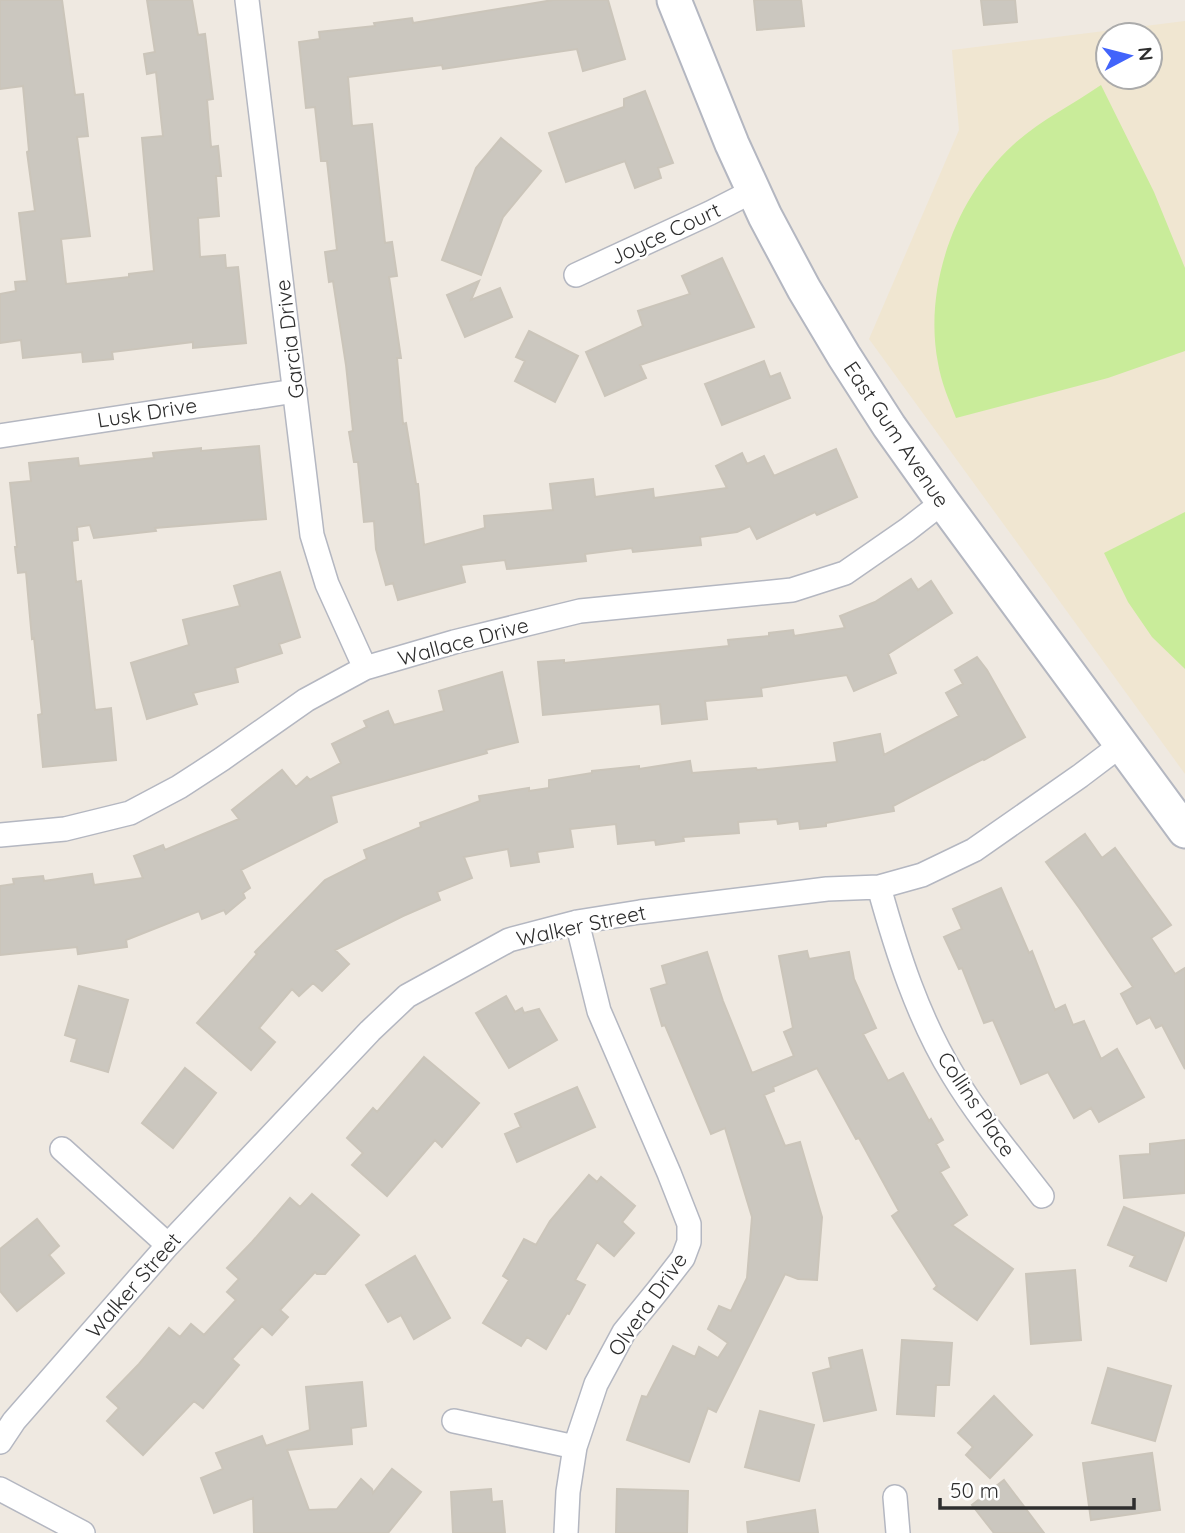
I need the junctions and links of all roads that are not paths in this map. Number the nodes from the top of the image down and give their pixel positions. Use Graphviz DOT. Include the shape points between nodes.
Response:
graph roads {
  1 [pos="247,0"];
  2 [pos="674,0"];
  3 [pos="753,191"];
  4 [pos="576,275"];
  5 [pos="295,391"];
  6 [pos="0,436"];
  7 [pos="943,502"];
  8 [pos="365,668"];
  9 [pos="1121,745"];
  10 [pos="1185,831"];
  11 [pos="0,834"];
  12 [pos="879,887"];
  13 [pos="577,922"];
  14 [pos="62,1149"];
  15 [pos="1042,1196"];
  16 [pos="168,1245"];
  17 [pos="454,1421"];
  18 [pos="0,1442"];
  19 [pos="575,1447"];
  20 [pos="0,1489"];
  21 [pos="895,1497"];
  22 [pos="83,1533"];
  23 [pos="566,1533"];
  24 [pos="898,1533"];
  1 -- 5 [label="street, Garcia Drive"];
  2 -- 3 [label="street, East Gum Avenue"];
  3 -- 4 [label="street, Joyce Court"];
  3 -- 7 [label="street, East Gum Avenue" via="844,356"];
  5 -- 6 [label="street, Lusk Drive"];
  5 -- 8 [label="street, Garcia Drive" via="312,535 327,584"];
  7 -- 8 [label="street, Wallace Drive" via="845,573 792,590 580,611"];
  7 -- 9 [label="street, East Gum Avenue"];
  8 -- 11 [label="street, Wallace Drive" via="306,699 179,787 130,813 65,829"];
  9 -- 10 [label="street, East Gum Avenue"];
  9 -- 12 [label="street, Walker Street" via="974,850 922,875"];
  12 -- 13 [label="street, Walker Street" via="827,889"];
  12 -- 15 [label="street, Collins Place" via="919,1010 953,1075"];
  13 -- 16 [label="street, Walker Street" via="509,940 407,996"];
  13 -- 19 [label="street, Olvera Drive" via="600,1011 689,1224 689,1242 683,1258 624,1332 596,1384"];
  14 -- 16 [label="street"];
  16 -- 18 [label="street, Walker Street"];
  17 -- 19 [label="street"];
  19 -- 23 [label="street, Olvera Drive"];
  20 -- 22 [label="street"];
  21 -- 24 [label="street"];
}
